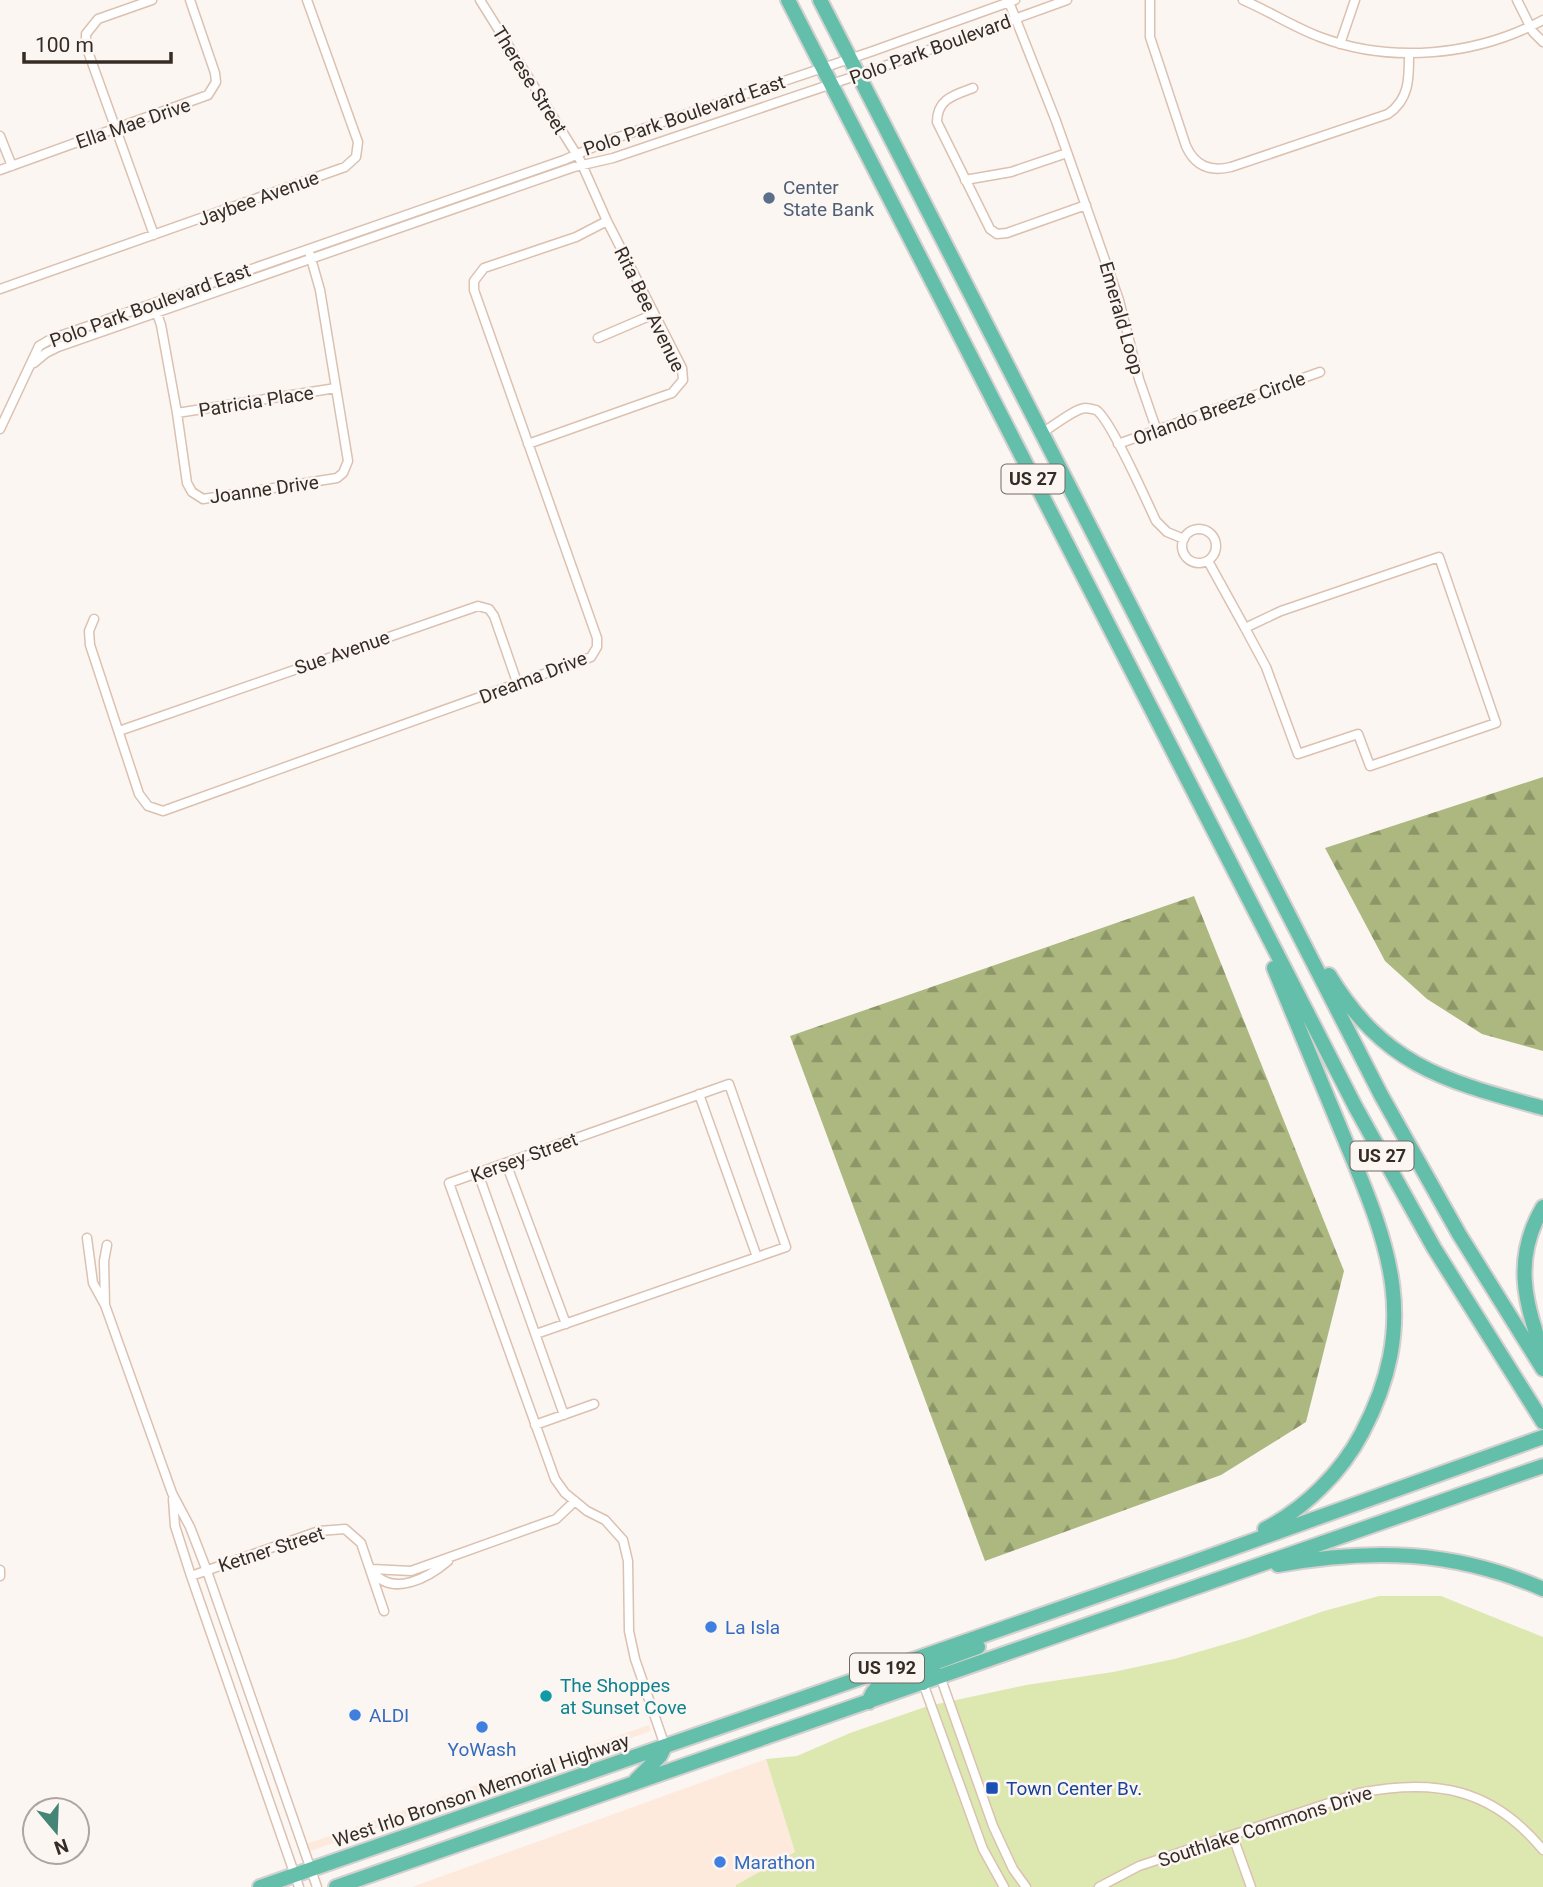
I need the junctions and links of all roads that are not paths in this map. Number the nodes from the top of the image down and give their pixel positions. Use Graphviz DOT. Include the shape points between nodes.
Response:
graph roads {
  1 [pos="152,0"];
  2 [pos="190,0"];
  3 [pos="307,0"];
  4 [pos="480,0"];
  5 [pos="788,0"];
  6 [pos="820,0"];
  7 [pos="1067,0"];
  8 [pos="1150,0"];
  9 [pos="1242,0"];
  10 [pos="1355,0"];
  11 [pos="1517,0"];
  12 [pos="1012,1"];
  13 [pos="1016,19"];
  14 [pos="1543,20"];
  15 [pos="1530,27"];
  16 [pos="935,29"];
  17 [pos="1543,43"];
  18 [pos="1340,44"];
  19 [pos="942,45"];
  20 [pos="1409,54"];
  21 [pos="850,58"];
  22 [pos="823,68"];
  23 [pos="859,75"];
  24 [pos="831,84"];
  25 [pos="973,88"];
  26 [pos="116,130"];
  27 [pos="0,136"];
  28 [pos="1068,153"];
  29 [pos="580,159"];
  30 [pos="12,166"];
  31 [pos="0,170"];
  32 [pos="965,180"];
  33 [pos="1086,205"];
  34 [pos="607,221"];
  35 [pos="153,235"];
  36 [pos="308,249"];
  37 [pos="311,259"];
  38 [pos="0,289"];
  39 [pos="153,302"];
  40 [pos="157,312"];
  41 [pos="654,314"];
  42 [pos="598,338"];
  43 [pos="27,370"];
  44 [pos="1320,372"];
  45 [pos="336,388"];
  46 [pos="177,414"];
  47 [pos="0,429"];
  48 [pos="1157,431"];
  49 [pos="1042,433"];
  50 [pos="528,444"];
  51 [pos="1118,444"];
  52 [pos="1184,539"];
  53 [pos="1208,561"];
  54 [pos="94,619"];
  55 [pos="1245,628"];
  56 [pos="518,685"];
  57 [pos="118,731"];
  58 [pos="1254,846"];
  59 [pos="1243,889"];
  60 [pos="699,1094"];
  61 [pos="1543,1108"];
  62 [pos="506,1163"];
  63 [pos="478,1173"];
  64 [pos="1543,1207"];
  65 [pos="88,1238"];
  66 [pos="107,1245"];
  67 [pos="757,1258"];
  68 [pos="105,1305"];
  69 [pos="566,1324"];
  70 [pos="536,1334"];
  71 [pos="1543,1352"];
  72 [pos="1543,1369"];
  73 [pos="594,1404"];
  74 [pos="564,1415"];
  75 [pos="1540,1417"];
  76 [pos="535,1425"];
  77 [pos="1543,1437"];
  78 [pos="1543,1466"];
  79 [pos="172,1493"];
  80 [pos="575,1501"];
  81 [pos="1191,1563"];
  82 [pos="372,1569"];
  83 [pos="0,1570"];
  84 [pos="207,1571"];
  85 [pos="1239,1572"];
  86 [pos="0,1576"];
  87 [pos="191,1576"];
  88 [pos="1543,1588"];
  89 [pos="384,1612"];
  90 [pos="986,1634"];
  91 [pos="929,1654"];
  92 [pos="940,1676"];
  93 [pos="923,1683"];
  94 [pos="251,1698"];
  95 [pos="869,1702"];
  96 [pos="236,1704"];
  97 [pos="665,1746"];
  98 [pos="280,1781"];
  99 [pos="629,1785"];
  100 [pos="265,1786"];
  101 [pos="993,1826"];
  102 [pos="976,1832"];
  103 [pos="1233,1837"];
  104 [pos="1543,1850"];
  105 [pos="311,1869"];
  106 [pos="297,1881"];
  107 [pos="260,1887"];
  108 [pos="317,1887"];
  109 [pos="336,1887"];
  110 [pos="1004,1887"];
  111 [pos="1026,1887"];
  112 [pos="1099,1887"];
  113 [pos="1251,1887"];
  1 -- 26 [label="street" via="98,19 86,34 86,46"];
  2 -- 26 [label="street, Ella Mae Drive" via="215,73 214,88 205,98"];
  3 -- 35 [label="street, Jaybee Avenue" via="358,142 356,157 345,167"];
  4 -- 29 [label="street, Therese Street"];
  5 -- 22 [label="highway, US 27"];
  6 -- 21 [label="highway, US 27"];
  7 -- 13 [label="street, Polo Park Boulevard"];
  8 -- 20 [label="street" via="1152,44 1186,146 1196,162 1208,169 1231,167 1388,114 1405,96"];
  9 -- 18 [label="street"];
  10 -- 18 [label="street"];
  11 -- 15 [label="street"];
  12 -- 13 [label="street, Emerald Loop"];
  12 -- 16 [label="street, Polo Park Boulevard East"];
  13 -- 19 [label="street, Polo Park Boulevard"];
  13 -- 28 [label="street, Emerald Loop"];
  14 -- 15 [label="street"];
  15 -- 17 [label="street"];
  15 -- 20 [label="street" via="1465,47"];
  16 -- 19 [label="street"];
  16 -- 21 [label="street, Polo Park Boulevard East"];
  18 -- 20 [label="street"];
  19 -- 23 [label="street, Polo Park Boulevard"];
  21 -- 22 [label="street, Polo Park Boulevard East"];
  21 -- 23 [label="highway, US 27"];
  22 -- 24 [label="highway, US 27"];
  22 -- 29 [label="street, Polo Park Boulevard East"];
  23 -- 24 [label="street, Polo Park Boulevard"];
  23 -- 49 [label="highway, US 27"];
  24 -- 29 [label="street, Polo Park Boulevard East" via="604,160"];
  24 -- 59 [label="highway, US 27"];
  25 -- 32 [label="street" via="944,101 937,117"];
  26 -- 30 [label="street, Ella Mae Drive"];
  26 -- 35 [label="street"];
  27 -- 30 [label="street"];
  28 -- 32 [label="street" via="1011,172"];
  28 -- 33 [label="street, Emerald Loop"];
  29 -- 34 [label="street, Rita Bee Avenue"];
  29 -- 36 [label="street, Polo Park Boulevard East" via="564,160"];
  29 -- 37 [label="street, Polo Park Boulevard East"];
  30 -- 31 [label="street, Ella Mae Drive"];
  32 -- 33 [label="street" via="997,234"];
  33 -- 48 [label="street, Emerald Loop"];
  34 -- 41 [label="street, Rita Bee Avenue"];
  34 -- 50 [label="street, Dreama Drive" via="576,237 484,268 474,281"];
  35 -- 38 [label="street, Jaybee Avenue"];
  36 -- 37 [label="street, Joanne Drive"];
  36 -- 39 [label="street, Polo Park Boulevard East"];
  37 -- 40 [label="street, Polo Park Boulevard East"];
  37 -- 45 [label="street, Joanne Drive"];
  39 -- 40 [label="street, Joanne Drive"];
  39 -- 43 [label="street, Polo Park Boulevard East" via="51,339 39,346"];
  40 -- 43 [label="street, Polo Park Boulevard East" via="46,353"];
  40 -- 46 [label="street, Joanne Drive"];
  41 -- 42 [label="street"];
  41 -- 50 [label="street, Rita Bee Avenue" via="682,369 683,380 672,393"];
  43 -- 47 [label="street"];
  44 -- 48 [label="street, Orlando Breeze Circle"];
  45 -- 46 [label="street, Patricia Place"];
  45 -- 46 [label="street, Joanne Drive" via="348,461 343,473 331,480 199,498 187,483"];
  48 -- 51 [label="street, Orlando Breeze Circle"];
  49 -- 51 [label="street" via="1085,408 1096,410"];
  49 -- 58 [label="highway, US 27"];
  50 -- 56 [label="street, Dreama Drive" via="597,647 591,657"];
  51 -- 52 [label="street" via="1156,521"];
  52 -- 53 [label="street" via="1188,559"];
  52 -- 53 [label="street" via="1198,530 1209,532 1216,547"];
  53 -- 55 [label="street"];
  54 -- 57 [label="street, Dreama Drive" via="90,645"];
  55 -- 55 [label="street" via="1281,611 1438,557 1496,723 1370,766 1358,734 1298,754 1266,667"];
  56 -- 57 [label="street, Sue Avenue" via="494,616 478,606"];
  56 -- 57 [label="street, Dreama Drive" via="163,811 143,802"];
  58 -- 61 [label="highway" via="1336,988 1374,1032 1405,1058 1437,1076"];
  58 -- 72 [label="highway, US 27" via="1412,1153"];
  59 -- 75 [label="highway, US 27" via="1386,1164 1462,1296"];
  59 -- 81 [label="highway" via="1381,1230 1393,1282 1394,1324 1389,1362 1376,1402 1333,1475 1273,1525"];
  60 -- 62 [label="street, Kersey Street"];
  60 -- 67 [label="street"];
  60 -- 67 [label="street, Kersey Street" via="729,1084 786,1247"];
  62 -- 63 [label="street, Kersey Street"];
  62 -- 69 [label="street"];
  63 -- 70 [label="street"];
  63 -- 76 [label="street, Kersey Street" via="449,1183"];
  64 -- 71 [label="highway" via="1529,1236 1524,1268 1528,1305"];
  65 -- 68 [label="street" via="93,1283"];
  66 -- 68 [label="street"];
  67 -- 69 [label="street, Kersey Street"];
  68 -- 79 [label="street"];
  69 -- 70 [label="street, Kersey Street"];
  70 -- 74 [label="street"];
  73 -- 74 [label="street"];
  74 -- 76 [label="street"];
  76 -- 80 [label="street, Kersey Street" via="555,1479"];
  77 -- 81 [label="highway"];
  78 -- 85 [label="highway"];
  79 -- 84 [label="street"];
  79 -- 87 [label="street" via="175,1525"];
  80 -- 82 [label="street" via="556,1519 411,1571"];
  80 -- 97 [label="street, Kersey Street" via="605,1520 623,1540 631,1640"];
  81 -- 90 [label="highway, West Irlo Bronson Memorial Highway / US 192"];
  82 -- 84 [label="street, Ketner Street" via="362,1543 345,1529 335,1529"];
  82 -- 89 [label="street, Ketner Street"];
  83 -- 86 [label="street"];
  84 -- 87 [label="street, Ketner Street"];
  84 -- 94 [label="street"];
  85 -- 88 [label="highway" via="1346,1554 1399,1555 1469,1565"];
  85 -- 92 [label="highway, US 192"];
  87 -- 96 [label="street"];
  90 -- 91 [label="highway, West Irlo Bronson Memorial Highway / US 192"];
  90 -- 93 [label="highway" via="978,1647 937,1662 922,1676"];
  91 -- 95 [label="highway" via="915,1670 877,1686"];
  91 -- 97 [label="highway, West Irlo Bronson Memorial Highway / US 192"];
  92 -- 93 [label="highway, US 192"];
  92 -- 101 [label="street"];
  93 -- 95 [label="highway, US 192"];
  93 -- 102 [label="street"];
  94 -- 96 [label="street"];
  94 -- 98 [label="street"];
  95 -- 99 [label="highway, US 192"];
  96 -- 100 [label="street"];
  97 -- 99 [label="highway"];
  97 -- 105 [label="highway, West Irlo Bronson Memorial Highway / US 192"];
  98 -- 100 [label="street"];
  98 -- 105 [label="street"];
  99 -- 109 [label="highway, US 192"];
  100 -- 106 [label="street"];
  101 -- 102 [label="street"];
  101 -- 111 [label="street"];
  102 -- 110 [label="street"];
  103 -- 104 [label="street, Southlake Commons Drive" via="1359,1793 1395,1786 1432,1786 1496,1808 1526,1830"];
  103 -- 112 [label="street, Southlake Commons Drive" via="1139,1866"];
  103 -- 113 [label="street"];
  105 -- 106 [label="highway, West Irlo Bronson Memorial Highway / US 192"];
  105 -- 108 [label="street"];
  106 -- 107 [label="highway, West Irlo Bronson Memorial Highway / US 192"];
}
